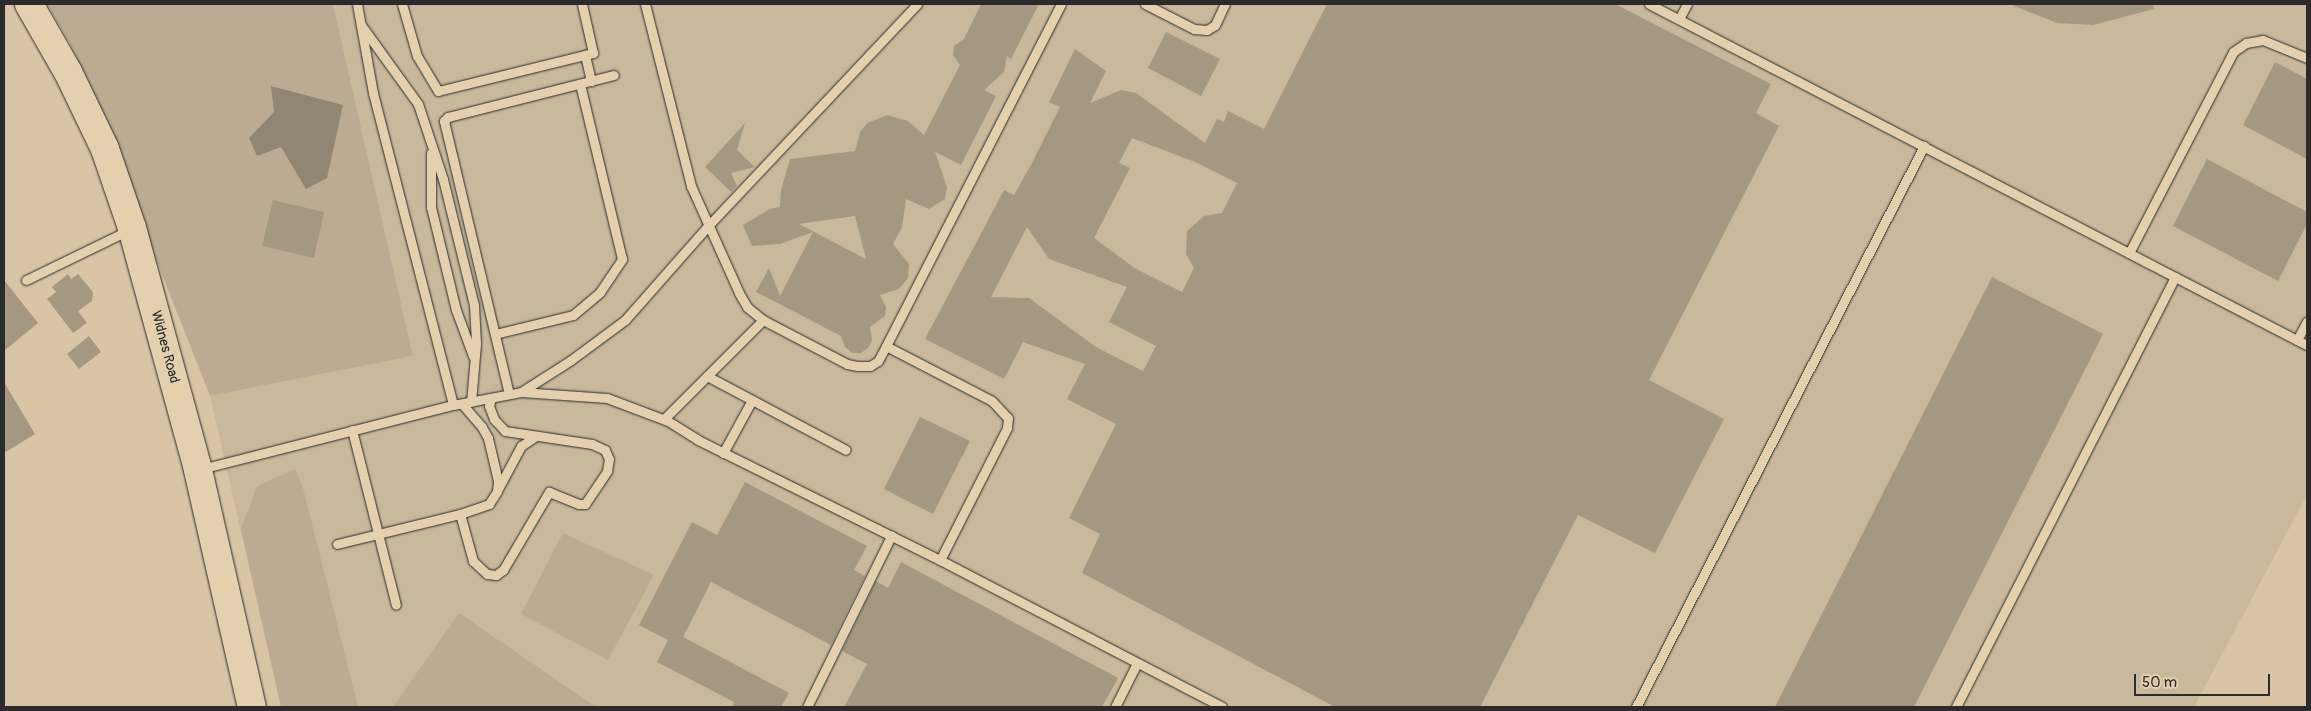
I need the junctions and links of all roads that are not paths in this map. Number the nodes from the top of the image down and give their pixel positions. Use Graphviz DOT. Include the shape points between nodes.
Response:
graph roads {
  1 [pos="29,4"];
  2 [pos="357,4"];
  3 [pos="402,4"];
  4 [pos="582,4"];
  5 [pos="646,4"];
  6 [pos="917,4"];
  7 [pos="1062,4"];
  8 [pos="1145,4"];
  9 [pos="1225,4"];
  10 [pos="1649,4"];
  11 [pos="1687,4"];
  12 [pos="1679,19"];
  13 [pos="358,21"];
  14 [pos="585,55"];
  15 [pos="2307,58"];
  16 [pos="614,75"];
  17 [pos="591,81"];
  18 [pos="580,84"];
  19 [pos="426,123"];
  20 [pos="1924,146"];
  21 [pos="708,226"];
  22 [pos="132,228"];
  23 [pos="2129,252"];
  24 [pos="2175,277"];
  25 [pos="26,280"];
  26 [pos="762,320"];
  27 [pos="2307,321"];
  28 [pos="495,334"];
  29 [pos="2298,340"];
  30 [pos="2307,345"];
  31 [pos="886,346"];
  32 [pos="474,362"];
  33 [pos="707,376"];
  34 [pos="521,392"];
  35 [pos="509,394"];
  36 [pos="491,398"];
  37 [pos="752,400"];
  38 [pos="462,404"];
  39 [pos="664,419"];
  40 [pos="352,430"];
  41 [pos="536,436"];
  42 [pos="846,450"];
  43 [pos="723,453"];
  44 [pos="198,470"];
  45 [pos="497,491"];
  46 [pos="460,514"];
  47 [pos="378,534"];
  48 [pos="891,536"];
  49 [pos="337,544"];
  50 [pos="940,560"];
  51 [pos="396,605"];
  52 [pos="1137,663"];
  53 [pos="252,707"];
  54 [pos="807,707"];
  55 [pos="1115,707"];
  56 [pos="1222,707"];
  57 [pos="1636,707"];
  58 [pos="1956,707"];
  1 -- 22 [label="main road, Widnes Road" via="68,72 105,149"];
  2 -- 13 [label="lane"];
  3 -- 14 [label="lane" via="417,56 438,91"];
  4 -- 14 [label="lane" via="593,53"];
  5 -- 21 [label="lane" via="692,186"];
  6 -- 21 [label="lane"];
  7 -- 31 [label="lane"];
  8 -- 9 [label="lane" via="1194,29 1207,30 1215,25"];
  10 -- 12 [label="lane"];
  11 -- 12 [label="lane"];
  12 -- 20 [label="lane"];
  13 -- 19 [label="lane" via="418,104"];
  13 -- 38 [label="lane" via="373,93"];
  14 -- 17 [label="lane"];
  15 -- 23 [label="lane" via="2263,40 2246,42 2233,52"];
  16 -- 17 [label="lane"];
  17 -- 18 [label="lane"];
  18 -- 28 [label="lane" via="622,259 600,292 573,315"];
  18 -- 28 [label="lane" via="448,117 444,121"];
  19 -- 32 [label="lane" via="474,306"];
  19 -- 32 [label="lane" via="432,162 431,208 456,310"];
  20 -- 23 [label="lane"];
  20 -- 57 [label="lane"];
  21 -- 26 [label="lane" via="739,294"];
  21 -- 34 [label="lane" via="625,320"];
  22 -- 25 [label="lane"];
  22 -- 44 [label="main road, Widnes Road"];
  23 -- 24 [label="lane"];
  24 -- 29 [label="lane"];
  24 -- 58 [label="lane"];
  26 -- 31 [label="lane" via="847,364 870,366 878,361"];
  26 -- 33 [label="lane"];
  27 -- 29 [label="lane"];
  28 -- 35 [label="lane"];
  29 -- 30 [label="lane"];
  31 -- 50 [label="lane" via="992,400 1008,418 1007,428"];
  32 -- 38 [label="lane"];
  33 -- 37 [label="lane"];
  33 -- 39 [label="lane"];
  34 -- 35 [label="lane"];
  34 -- 39 [label="lane" via="607,398"];
  35 -- 36 [label="lane"];
  36 -- 38 [label="lane"];
  36 -- 41 [label="lane" via="489,406 494,419 505,432"];
  37 -- 42 [label="lane"];
  37 -- 43 [label="lane"];
  38 -- 40 [label="lane"];
  38 -- 45 [label="lane" via="482,426 488,438 498,481"];
  39 -- 43 [label="lane"];
  40 -- 44 [label="lane"];
  40 -- 47 [label="lane"];
  41 -- 45 [label="lane" via="520,446"];
  41 -- 46 [label="lane" via="592,444 605,450 609,459 607,471 586,504 549,492 504,570 496,574 487,574 473,561"];
  43 -- 48 [label="lane"];
  44 -- 53 [label="main road, Widnes Road"];
  45 -- 46 [label="lane" via="489,504"];
  46 -- 47 [label="lane"];
  47 -- 49 [label="lane"];
  47 -- 51 [label="lane"];
  48 -- 50 [label="lane"];
  48 -- 54 [label="lane"];
  50 -- 52 [label="lane"];
  52 -- 55 [label="lane"];
  52 -- 56 [label="lane"];
}
